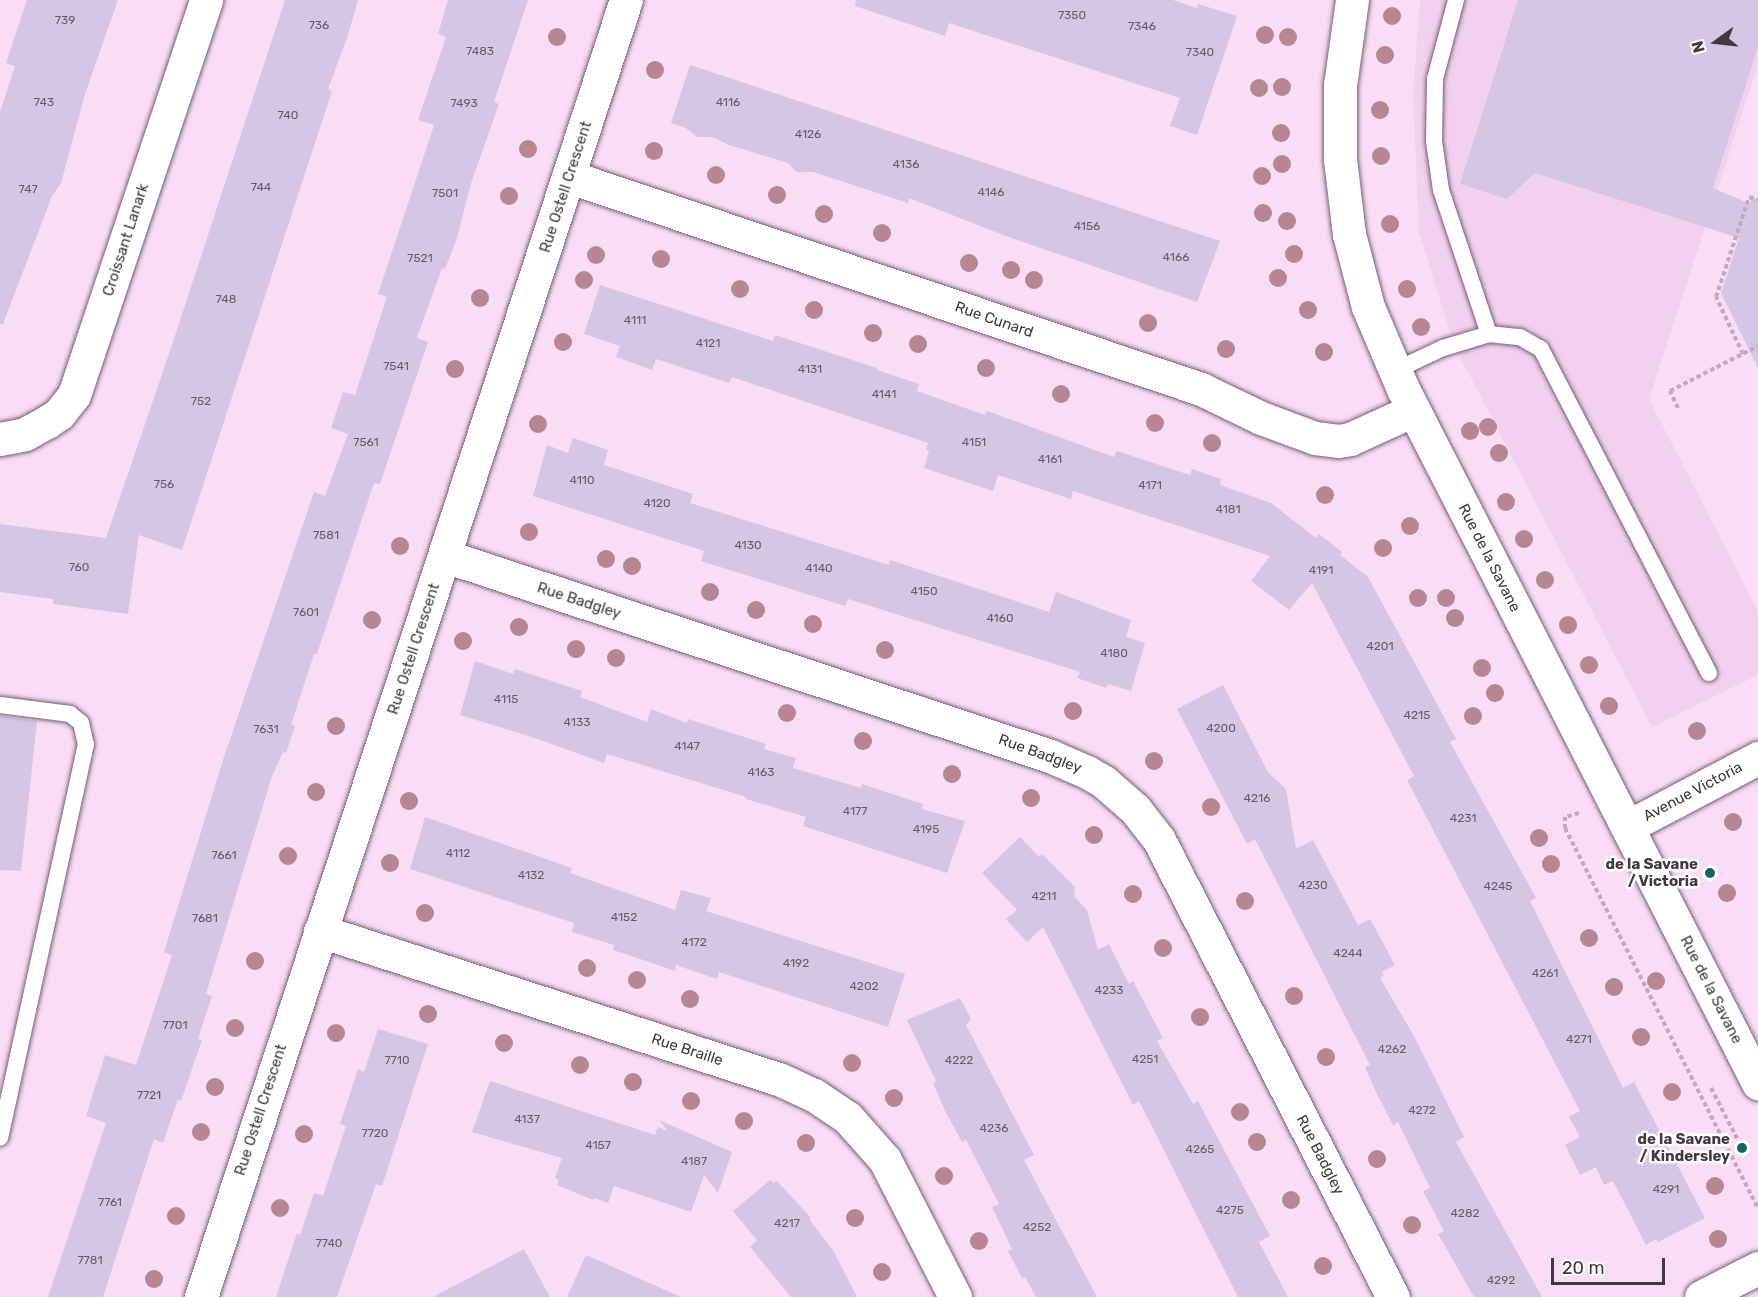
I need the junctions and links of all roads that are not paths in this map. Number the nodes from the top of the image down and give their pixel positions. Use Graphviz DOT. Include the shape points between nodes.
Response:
graph roads {
  1 [pos="206,0"];
  2 [pos="626,0"];
  3 [pos="1352,0"];
  4 [pos="1456,0"];
  5 [pos="570,177"];
  6 [pos="1489,334"];
  7 [pos="1394,371"];
  8 [pos="1414,410"];
  9 [pos="0,439"];
  10 [pos="445,556"];
  11 [pos="1709,673"];
  12 [pos="0,705"];
  13 [pos="1758,758"];
  14 [pos="1627,827"];
  15 [pos="320,931"];
  16 [pos="1758,1083"];
  17 [pos="0,1138"];
  18 [pos="1758,1268"];
  19 [pos="201,1297"];
  20 [pos="955,1297"];
  21 [pos="1393,1297"];
  22 [pos="1701,1297"];
  1 -- 9 [label="street, Croissant Lanark" via="74,395 47,422 25,434"];
  2 -- 5 [label="street, Rue Ostell Crescent"];
  3 -- 7 [label="street, Rue de la Savane" via="1340,85 1342,184 1354,260"];
  4 -- 6 [label="lane" via="1436,79 1434,141 1441,190"];
  5 -- 8 [label="street, Rue Cunard" via="1201,389 1315,438 1350,439"];
  5 -- 10 [label="street, Rue Ostell Crescent"];
  6 -- 7 [label="lane" via="1443,348"];
  6 -- 11 [label="lane" via="1520,337 1541,349"];
  7 -- 8 [label="street, Rue de la Savane"];
  8 -- 14 [label="street, Rue de la Savane"];
  10 -- 15 [label="street, Rue Ostell Crescent"];
  10 -- 21 [label="street, Rue Badgley" via="1050,756 1104,782 1135,809 1160,840"];
  12 -- 17 [label="lane" via="70,714 81,723 86,744"];
  13 -- 14 [label="street, Avenue Victoria"];
  14 -- 16 [label="street, Rue de la Savane"];
  15 -- 19 [label="street, Rue Ostell Crescent"];
  15 -- 20 [label="street, Rue Braille" via="780,1079 814,1095 847,1117 885,1160"];
  18 -- 22 [label="street"];
}
